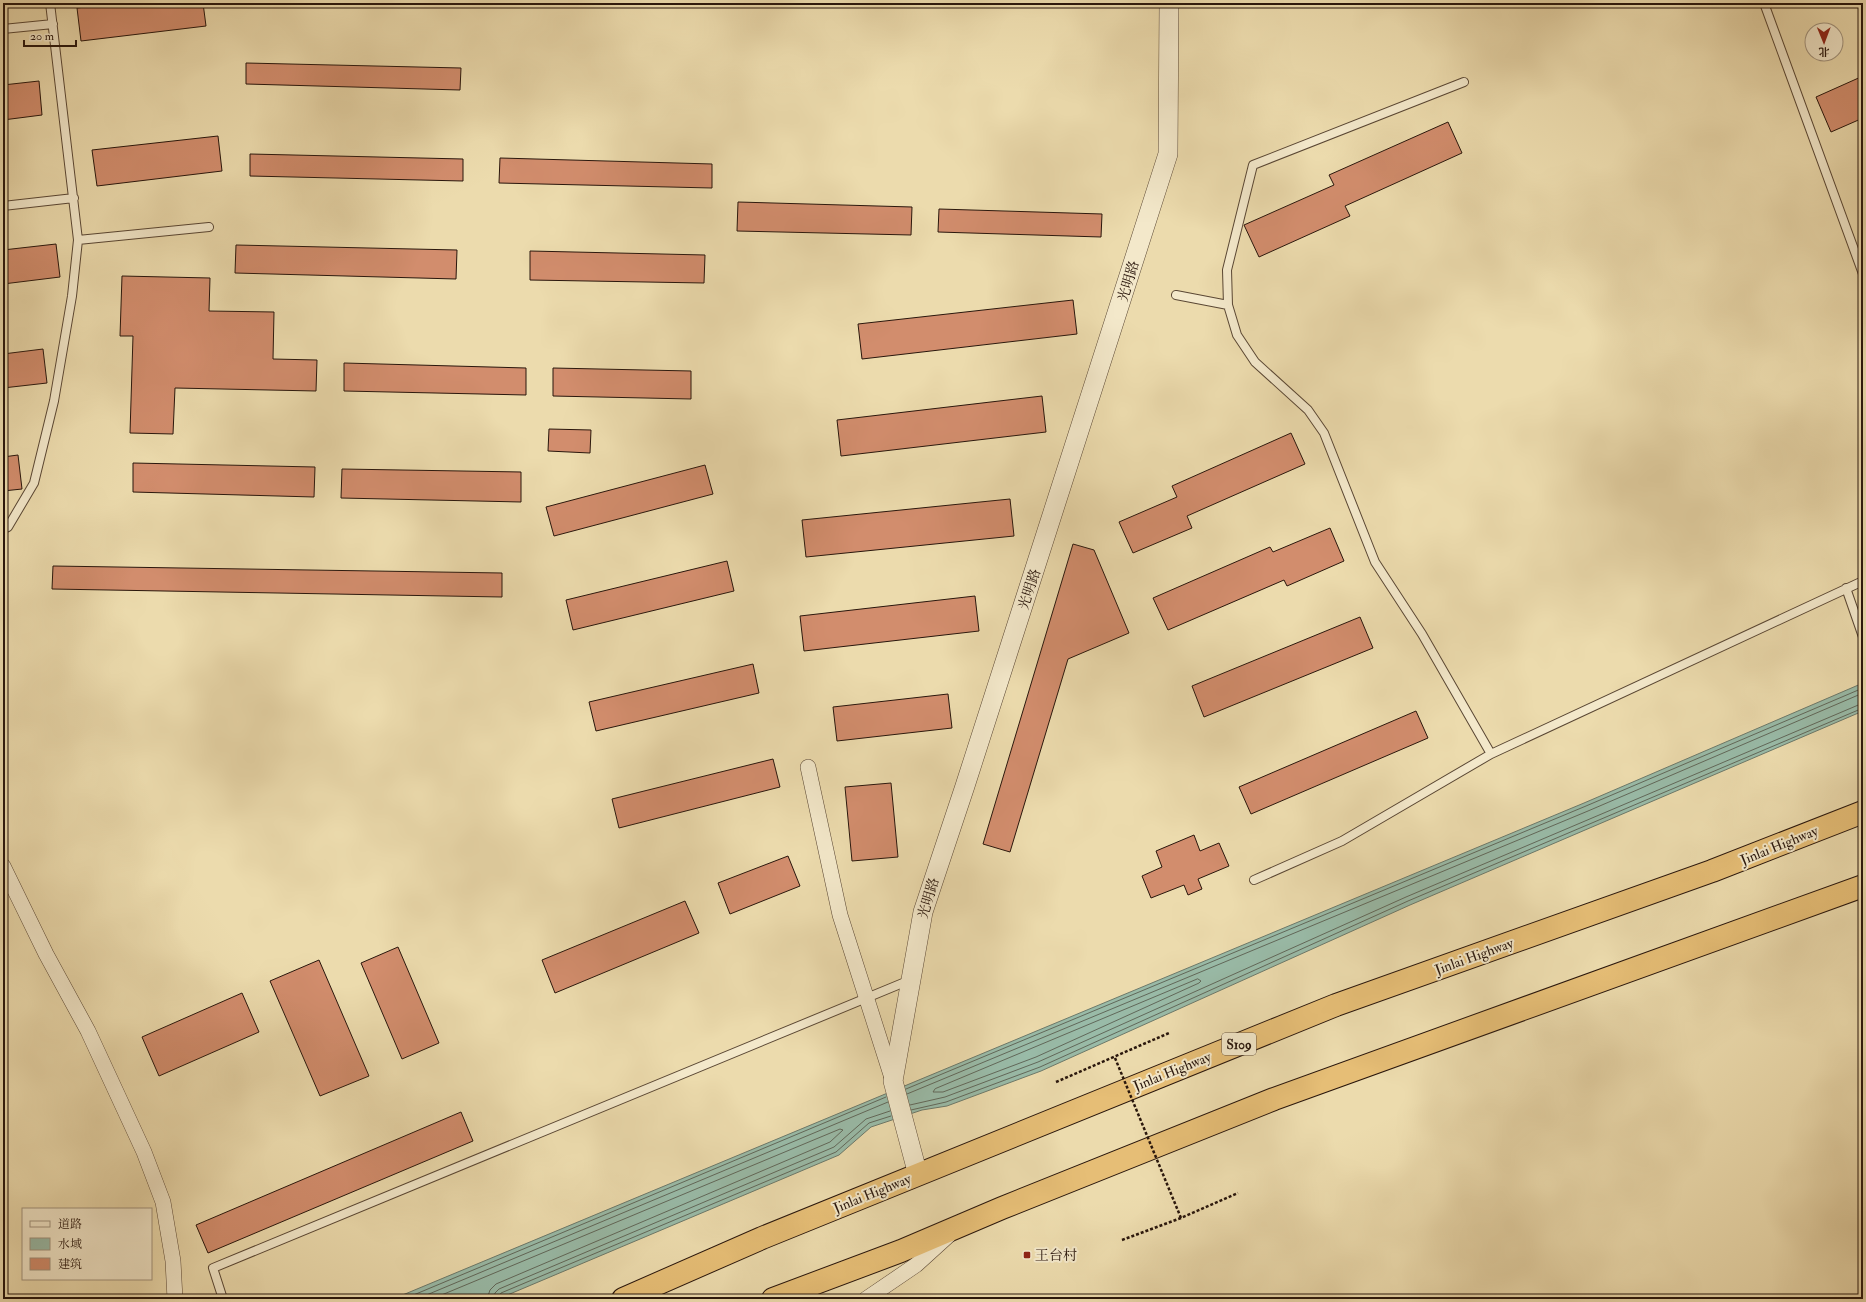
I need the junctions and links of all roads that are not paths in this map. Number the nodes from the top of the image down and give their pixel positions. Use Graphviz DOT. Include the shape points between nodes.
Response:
graph roads {
  1 [pos="50,3"];
  2 [pos="1169,3"];
  3 [pos="1764,3"];
  4 [pos="53,24"];
  5 [pos="3,29"];
  6 [pos="1464,82"];
  7 [pos="74,198"];
  8 [pos="3,206"];
  9 [pos="209,227"];
  10 [pos="78,240"];
  11 [pos="1863,274"];
  12 [pos="1176,295"];
  13 [pos="1228,306"];
  14 [pos="3,529"];
  15 [pos="1863,581"];
  16 [pos="1846,588"];
  17 [pos="1863,637"];
  18 [pos="1491,754"];
  19 [pos="808,767"];
  20 [pos="1863,812"];
  21 [pos="3,866"];
  22 [pos="1254,880"];
  23 [pos="1863,886"];
  24 [pos="911,980"];
  25 [pos="866,998"];
  26 [pos="893,1081"];
  27 [pos="918,1175"];
  28 [pos="958,1226"];
  29 [pos="175,1299"];
  30 [pos="223,1299"];
  31 [pos="623,1299"];
  32 [pos="773,1299"];
  33 [pos="866,1299"];
  1 -- 4 [label="lane"];
  2 -- 24 [label="street, 光明路" via="1168,154 923,912"];
  3 -- 11 [label="lane"];
  4 -- 5 [label="lane"];
  4 -- 7 [label="lane"];
  6 -- 13 [label="lane" via="1253,164 1227,270"];
  7 -- 8 [label="lane"];
  7 -- 10 [label="lane"];
  9 -- 10 [label="lane"];
  10 -- 14 [label="lane" via="72,296 54,401 34,483 8,527"];
  12 -- 13 [label="lane"];
  13 -- 18 [label="lane" via="1237,335 1255,362 1308,410 1324,433 1375,562 1422,634"];
  15 -- 16 [label="lane"];
  16 -- 17 [label="lane"];
  16 -- 18 [label="lane"];
  18 -- 22 [label="lane" via="1342,841"];
  19 -- 25 [label="street" via="840,915"];
  20 -- 27 [label="highway, Jinlai Highway / S109" via="1712,871 1336,1005"];
  21 -- 29 [label="street" via="46,954 88,1031 144,1152 163,1202 173,1261"];
  23 -- 28 [label="highway" via="1274,1099"];
  24 -- 25 [label="lane"];
  24 -- 26 [label="street, 光明路"];
  25 -- 26 [label="street"];
  25 -- 30 [label="lane" via="213,1268"];
  26 -- 27 [label="street, 光明路"];
  27 -- 31 [label="highway, Jinlai Highway / S109" via="762,1238"];
  28 -- 32 [label="highway" via="901,1251"];
  28 -- 33 [label="street" via="916,1265"];
}
